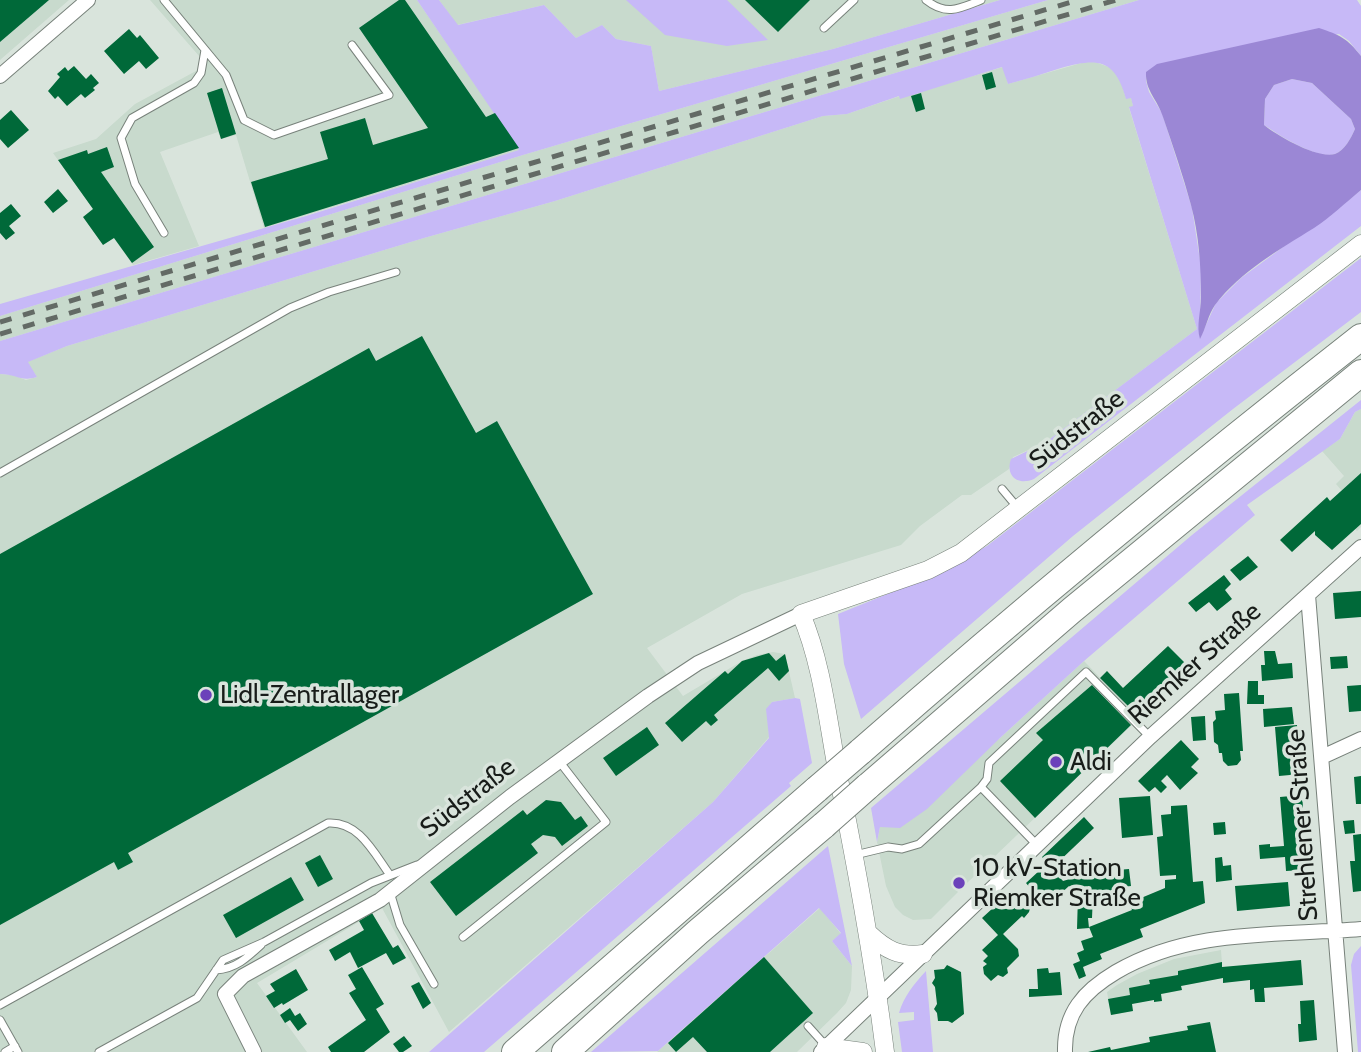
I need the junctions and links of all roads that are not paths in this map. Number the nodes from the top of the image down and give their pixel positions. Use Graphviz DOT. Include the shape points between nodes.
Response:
graph roads {
  1 [pos="88,0"];
  2 [pos="164,0"];
  3 [pos="854,0"];
  4 [pos="926,0"];
  5 [pos="981,0"];
  6 [pos="824,28"];
  7 [pos="352,45"];
  8 [pos="205,50"];
  9 [pos="0,76"];
  10 [pos="164,233"];
  11 [pos="1361,244"];
  12 [pos="396,272"];
  13 [pos="1361,337"];
  14 [pos="1361,373"];
  15 [pos="0,473"];
  16 [pos="1002,489"];
  17 [pos="1018,509"];
  18 [pos="1361,547"];
  19 [pos="1308,595"];
  20 [pos="801,614"];
  21 [pos="1150,737"];
  22 [pos="1361,739"];
  23 [pos="1322,757"];
  24 [pos="559,761"];
  25 [pos="981,786"];
  26 [pos="1037,845"];
  27 [pos="854,856"];
  28 [pos="430,860"];
  29 [pos="390,875"];
  30 [pos="390,892"];
  31 [pos="1361,929"];
  32 [pos="1335,931"];
  33 [pos="869,933"];
  34 [pos="463,937"];
  35 [pos="923,954"];
  36 [pos="434,985"];
  37 [pos="879,998"];
  38 [pos="0,1005"];
  39 [pos="0,1020"];
  40 [pos="808,1026"];
  41 [pos="16,1049"];
  42 [pos="823,1049"];
  43 [pos="5,1052"];
  44 [pos="100,1052"];
  45 [pos="254,1052"];
  46 [pos="515,1052"];
  47 [pos="565,1052"];
  48 [pos="863,1052"];
  49 [pos="885,1052"];
  50 [pos="1065,1052"];
  51 [pos="1345,1052"];
  1 -- 9 [label="street"];
  2 -- 8 [label="lane"];
  3 -- 6 [label="lane"];
  4 -- 5 [label="lane" via="938,10"];
  7 -- 8 [label="lane" via="389,95 274,135 244,120 226,75"];
  8 -- 10 [label="lane" via="194,83 132,118 121,138 135,184"];
  11 -- 17 [label="street, Südstraße"];
  12 -- 15 [label="lane" via="290,307"];
  13 -- 46 [label="highway, bridge" via="990,638"];
  14 -- 47 [label="highway, bridge" via="1072,610"];
  16 -- 17 [label="lane"];
  17 -- 20 [label="street, Südstraße" via="946,561"];
  18 -- 19 [label="street, Riemker Straße"];
  19 -- 21 [label="street, Riemker Straße"];
  19 -- 23 [label="street, Strehlener Straße"];
  20 -- 24 [label="street, Südstraße" via="698,663"];
  20 -- 27 [label="street" via="816,656"];
  21 -- 25 [label="lane" via="1086,672 989,762"];
  21 -- 26 [label="street, Riemker Straße"];
  22 -- 23 [label="street"];
  23 -- 32 [label="street, Strehlener Straße"];
  24 -- 28 [label="street, Südstraße"];
  24 -- 34 [label="lane" via="606,822"];
  25 -- 26 [label="lane"];
  25 -- 27 [label="lane" via="919,844"];
  26 -- 35 [label="street, Riemker Straße"];
  27 -- 33 [label="street"];
  28 -- 29 [label="lane"];
  28 -- 30 [label="street, Südstraße"];
  29 -- 38 [label="lane" via="358,833 339,822 328,823"];
  29 -- 44 [label="lane" via="264,942 228,969 216,970 197,998"];
  30 -- 36 [label="lane" via="400,925"];
  30 -- 45 [label="street, Südstraße" via="243,976 225,994"];
  31 -- 32 [label="street"];
  32 -- 50 [label="street" via="1214,938 1150,955 1099,982 1078,1001 1065,1033"];
  32 -- 51 [label="street, Strehlener Straße"];
  33 -- 35 [label="street" via="888,951"];
  33 -- 37 [label="street"];
  35 -- 37 [label="street, Riemker Straße"];
  37 -- 42 [label="street, Riemker Straße"];
  37 -- 49 [label="street"];
  39 -- 41 [label="lane"];
  40 -- 42 [label="lane"];
  41 -- 43 [label="lane"];
  42 -- 48 [label="street"];
}
